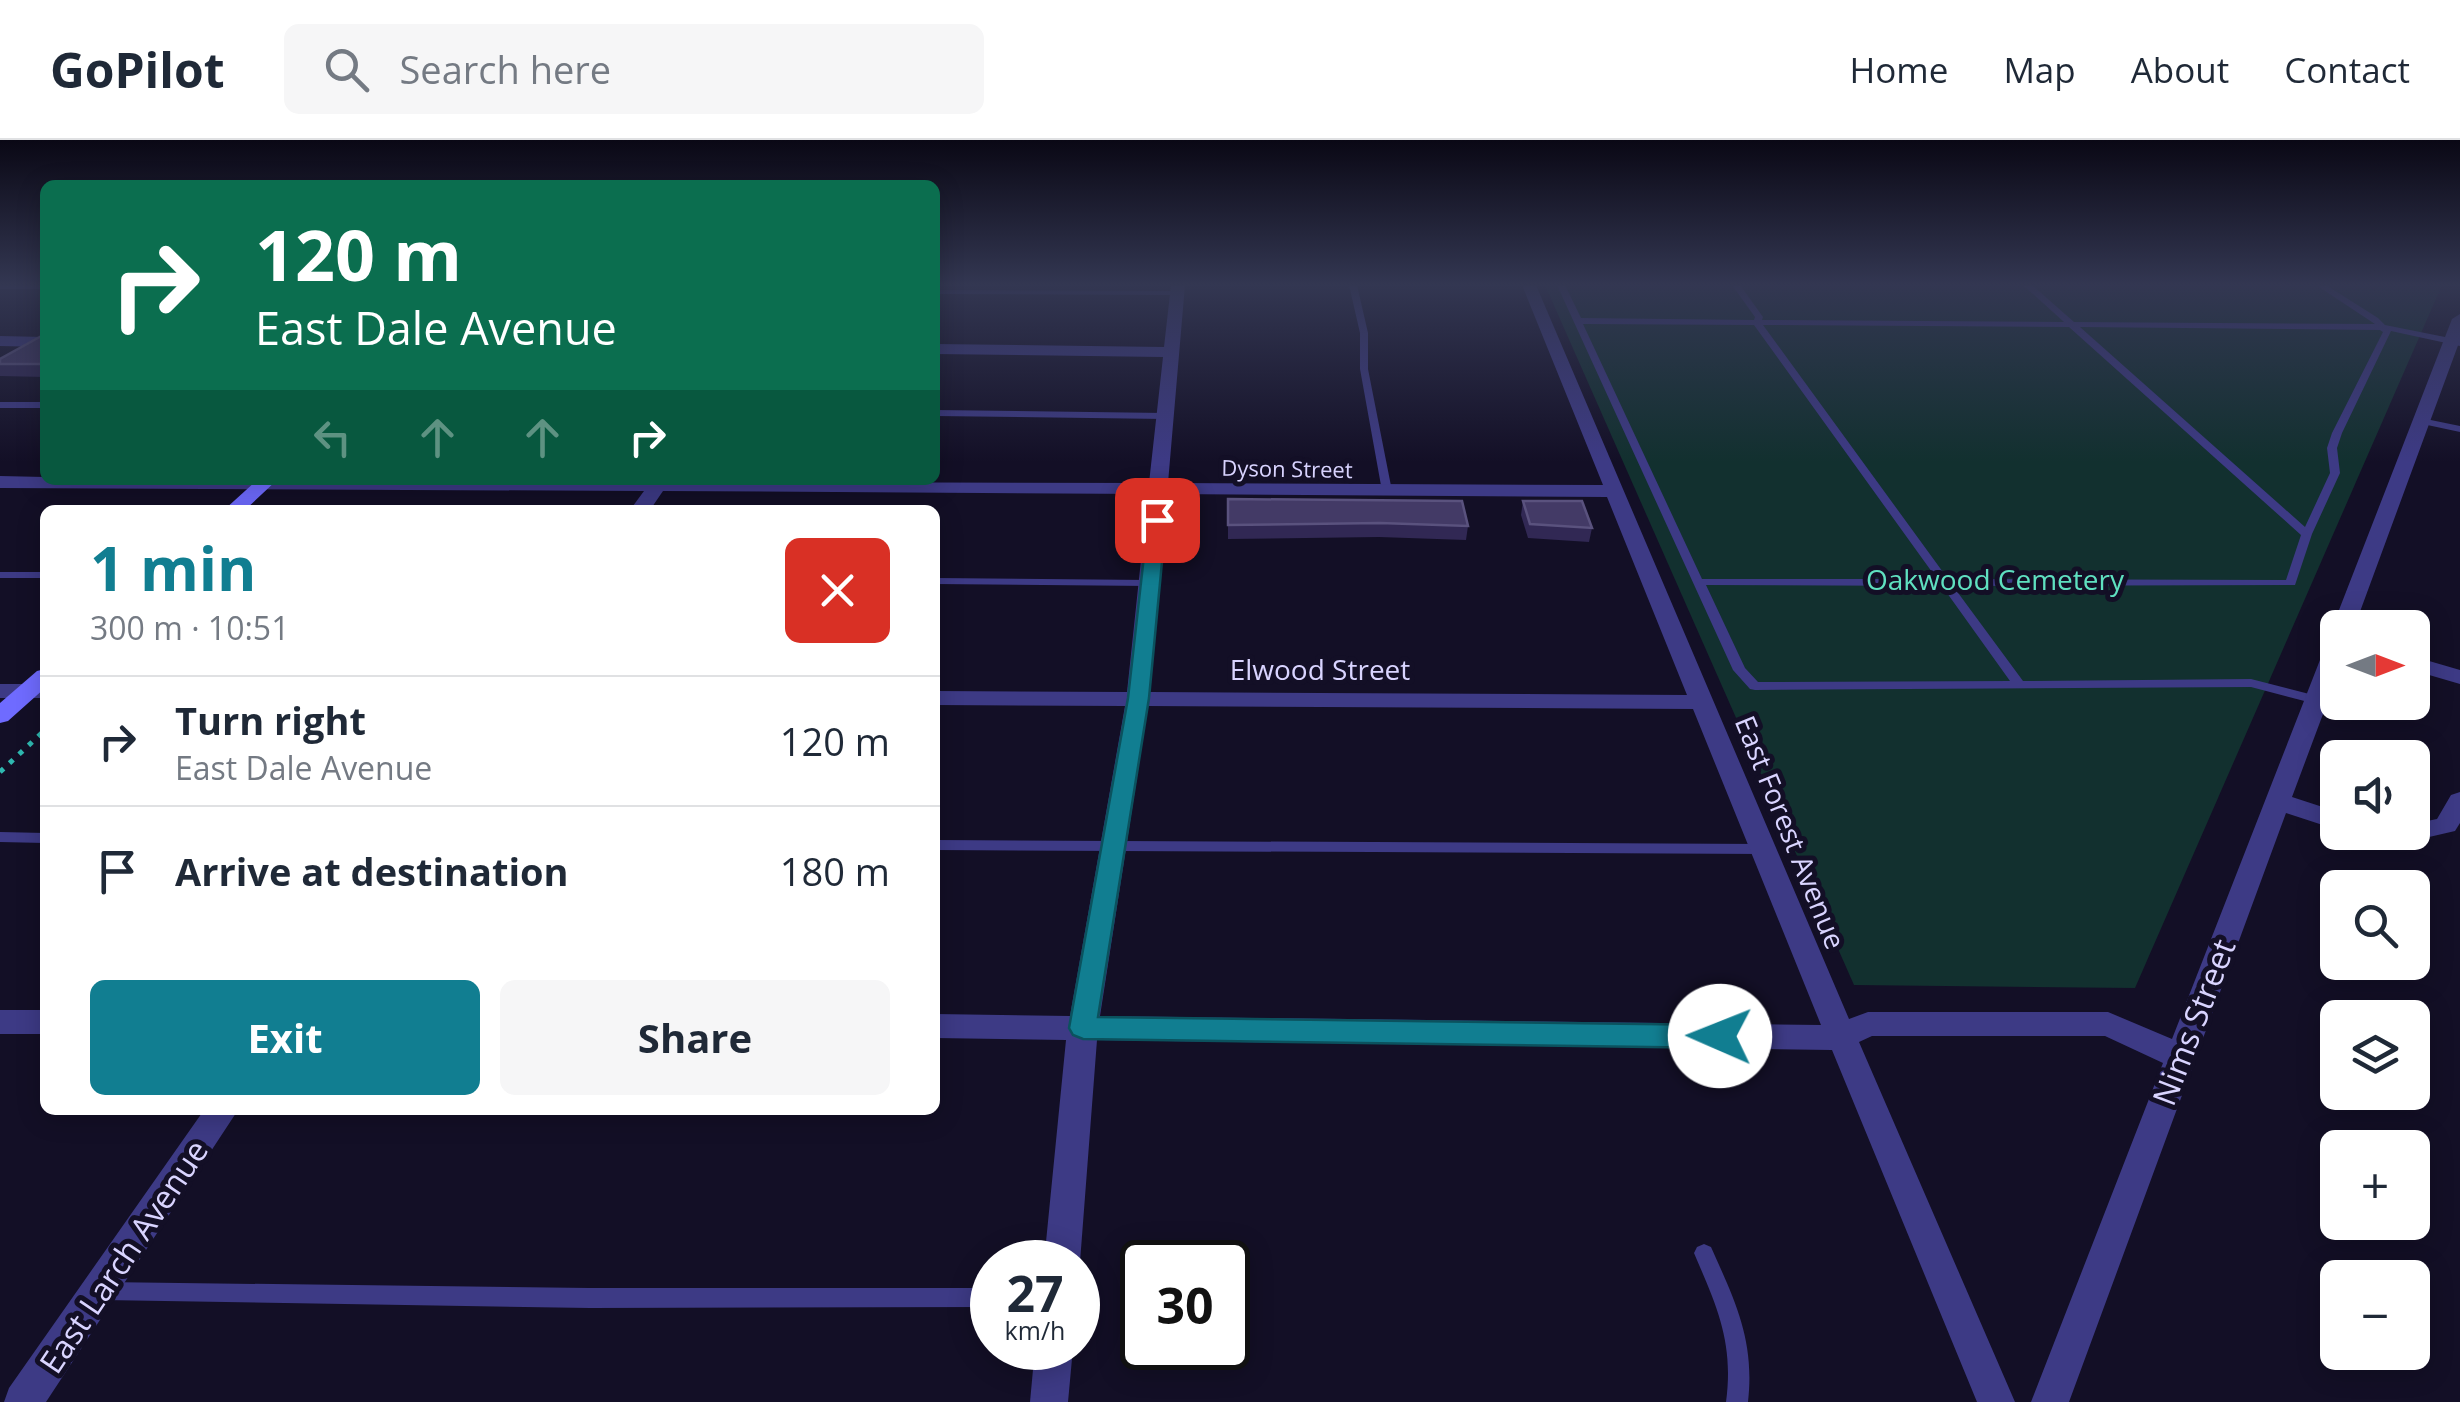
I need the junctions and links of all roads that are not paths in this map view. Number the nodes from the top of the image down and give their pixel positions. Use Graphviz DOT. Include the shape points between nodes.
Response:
graph roads {
  1 [pos="1170,344"];
  2 [pos="1363,344"];
  3 [pos="1553,344"];
  4 [pos="1588,344"];
  5 [pos="1773,344"];
  6 [pos="2090,344"];
  7 [pos="2383,344"];
  8 [pos="2454,344"];
  9 [pos="940,349"];
  10 [pos="1169,352"];
  11 [pos="0,405"];
  12 [pos="40,405"];
  13 [pos="940,413"];
  14 [pos="1166,416"];
  15 [pos="2421,421"];
  16 [pos="2460,429"];
  17 [pos="0,482"];
  18 [pos="40,482"];
  19 [pos="263,485"];
  20 [pos="826,485"];
  21 [pos="1161,489"];
  22 [pos="1614,491"];
  23 [pos="1387,492"];
  24 [pos="240,505"];
  25 [pos="2308,534"];
  26 [pos="0,575"];
  27 [pos="40,576"];
  28 [pos="940,581"];
  29 [pos="1698,582"];
  30 [pos="1150,583"];
  31 [pos="1944,585"];
  32 [pos="2350,610"];
  33 [pos="2430,668"];
  34 [pos="2460,677"];
  35 [pos="2018,683"];
  36 [pos="39,686"];
  37 [pos="2320,689"];
  38 [pos="0,691"];
  39 [pos="940,698"];
  40 [pos="1138,698"];
  41 [pos="2316,700"];
  42 [pos="1704,702"];
  43 [pos="0,716"];
  44 [pos="2460,800"];
  45 [pos="2278,801"];
  46 [pos="2320,815"];
  47 [pos="2430,830"];
  48 [pos="0,837"];
  49 [pos="40,838"];
  50 [pos="940,845"];
  51 [pos="1113,845"];
  52 [pos="1763,849"];
  53 [pos="0,1022"];
  54 [pos="40,1022"];
  55 [pos="940,1026"];
  56 [pos="1083,1028"];
  57 [pos="1839,1038"];
  58 [pos="2180,1057"];
  59 [pos="219,1115"];
  60 [pos="1064,1240"];
  61 [pos="1704,1254"];
  62 [pos="99,1291"];
  63 [pos="970,1298"];
  64 [pos="1052,1370"];
  65 [pos="22,1402"];
  66 [pos="1049,1402"];
  67 [pos="1737,1402"];
  68 [pos="1996,1402"];
  69 [pos="2050,1402"];
  1 -- 10 [label="street"];
  2 -- 23 [label="lane"];
  3 -- 22 [label="street, East Forest Avenue"];
  4 -- 29 [label="lane"];
  5 -- 31 [label="lane"];
  6 -- 25 [label="lane"];
  7 -- 25 [label="lane" via="2332,448 2336,473"];
  8 -- 15 [label="street"];
  9 -- 10 [label="street"];
  10 -- 14 [label="street"];
  11 -- 12 [label="lane"];
  13 -- 14 [label="lane"];
  14 -- 21 [label="street"];
  15 -- 16 [label="lane"];
  15 -- 32 [label="street"];
  17 -- 18 [label="street, Dyson Street"];
  19 -- 24 [label="main road"];
  20 -- 21 [label="street, Dyson Street"];
  21 -- 23 [label="street, Dyson Street"];
  21 -- 30 [label="street"];
  22 -- 23 [label="street, Dyson Street"];
  22 -- 42 [label="street, East Forest Avenue"];
  25 -- 31 [label="lane" via="2291,584"];
  26 -- 27 [label="lane"];
  28 -- 30 [label="lane"];
  29 -- 31 [label="lane"];
  29 -- 35 [label="lane" via="1739,670 1755,686"];
  30 -- 40 [label="street"];
  31 -- 35 [label="lane"];
  33 -- 34 [label="street"];
  35 -- 41 [label="lane" via="2251,682"];
  36 -- 38 [label="street"];
  36 -- 43 [label="main road"];
  37 -- 41 [label="street, Nims Street"];
  39 -- 40 [label="street, Elwood Street"];
  40 -- 42 [label="street, Elwood Street"];
  40 -- 51 [label="street"];
  41 -- 45 [label="street, Nims Street"];
  42 -- 52 [label="street, East Forest Avenue"];
  44 -- 47 [label="street" via="2446,825"];
  45 -- 46 [label="street"];
  45 -- 58 [label="street, Nims Street"];
  48 -- 49 [label="lane"];
  50 -- 51 [label="lane"];
  51 -- 52 [label="lane"];
  51 -- 56 [label="street"];
  52 -- 57 [label="street, East Forest Avenue"];
  53 -- 54 [label="street"];
  55 -- 56 [label="street"];
  56 -- 57 [label="street"];
  56 -- 60 [label="street"];
  57 -- 58 [label="street" via="1868,1024 2108,1024"];
  57 -- 68 [label="street, East Forest Avenue"];
  58 -- 69 [label="street, Nims Street"];
  59 -- 62 [label="street, East Larch Avenue"];
  61 -- 67 [label="lane" via="1738,1336"];
  62 -- 63 [label="lane"];
  62 -- 65 [label="street, East Larch Avenue"];
  64 -- 66 [label="street"];
}
